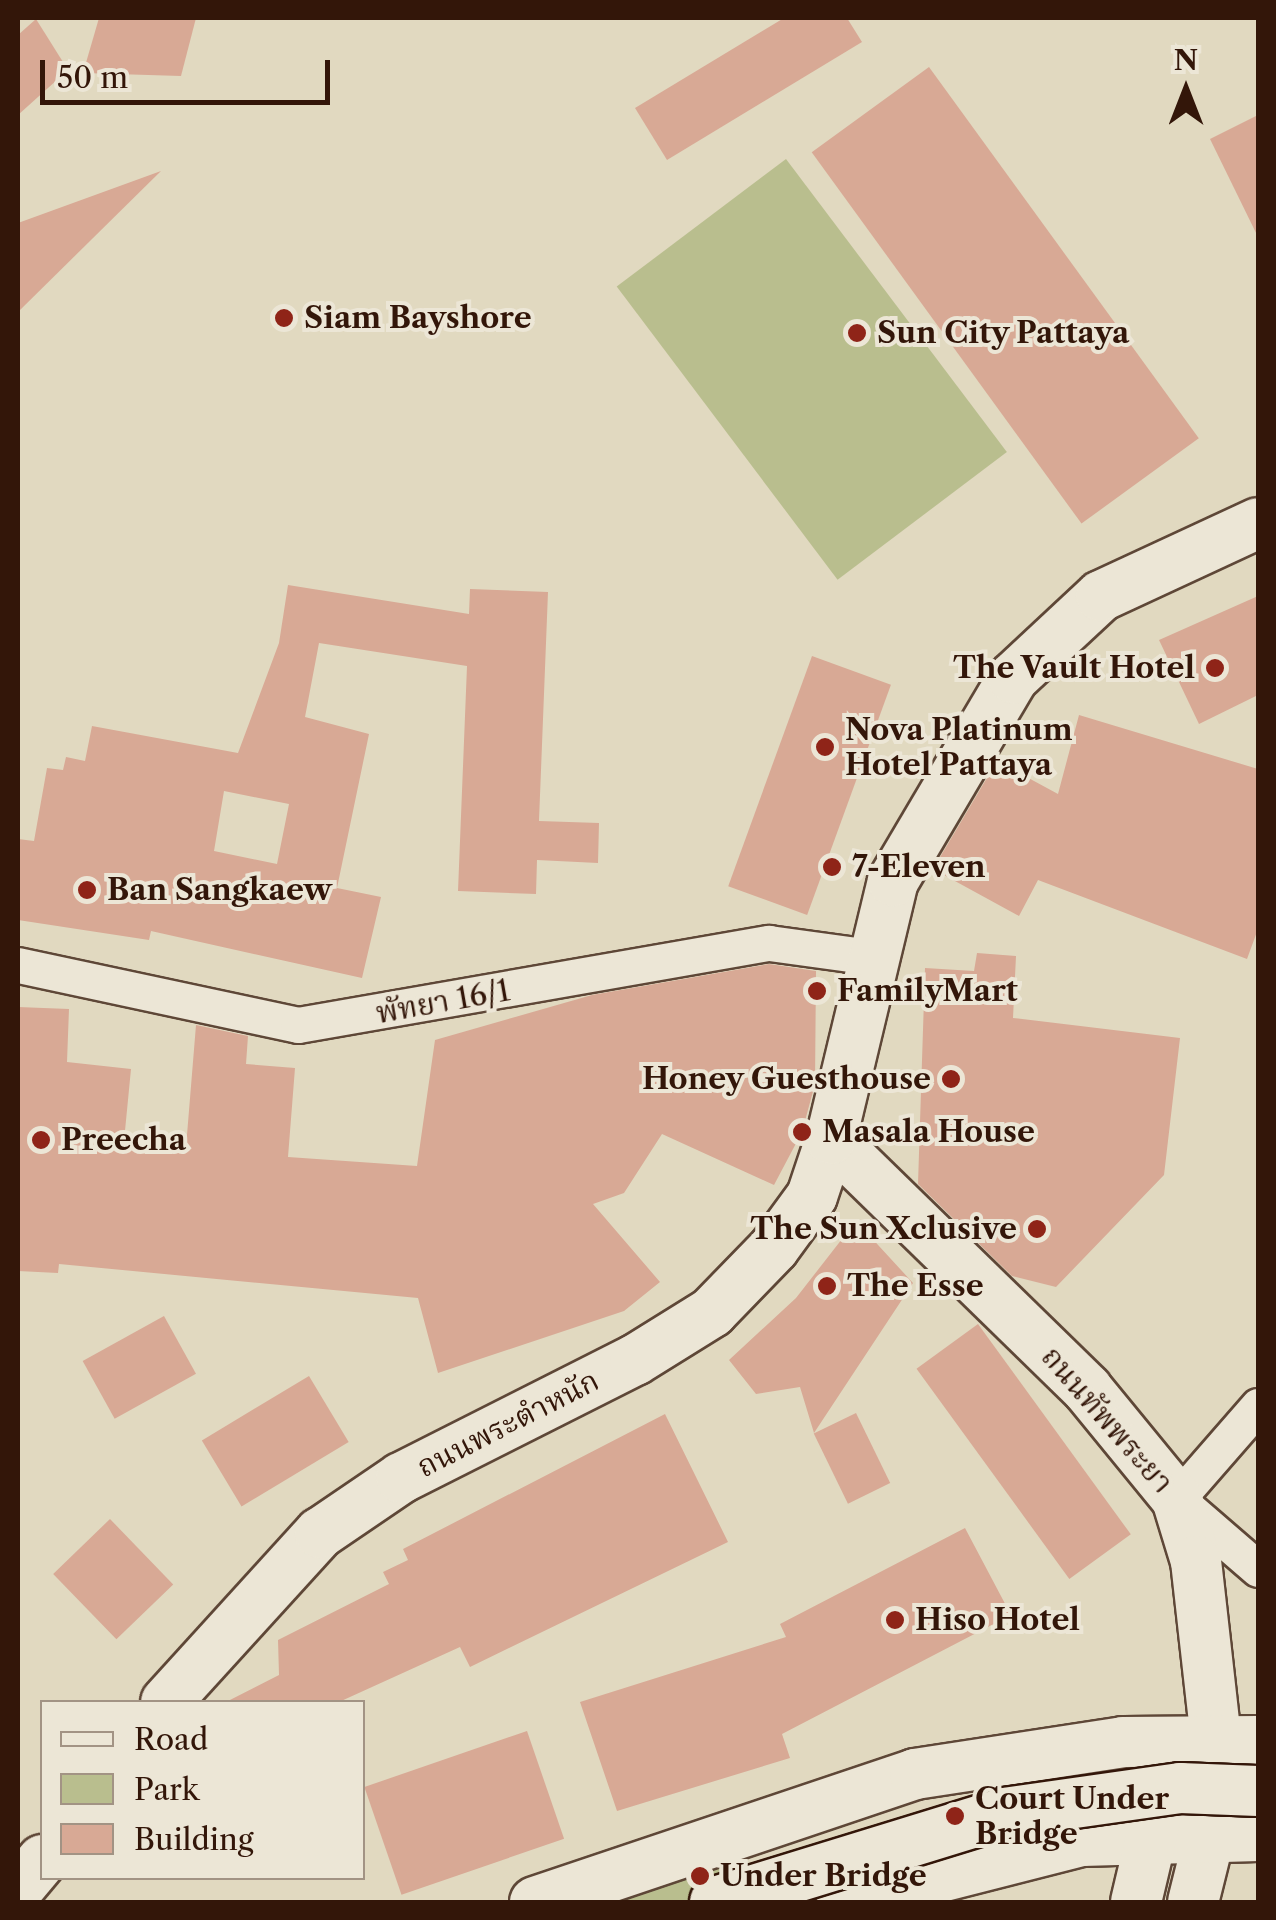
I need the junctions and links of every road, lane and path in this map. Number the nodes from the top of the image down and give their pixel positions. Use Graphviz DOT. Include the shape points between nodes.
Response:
graph roads {
  1 [pos="1258,523"];
  2 [pos="871,957"];
  3 [pos="18,964"];
  4 [pos="831,1139"];
  5 [pos="1258,1406"];
  6 [pos="1176,1499"];
  7 [pos="1258,1569"];
  8 [pos="168,1700"];
  9 [pos="1215,1740"];
  10 [pos="1258,1791"];
  11 [pos="827,1802"];
  12 [pos="1234,1835"];
  13 [pos="1154,1836"];
  14 [pos="40,1862"];
  15 [pos="18,1890"];
  16 [pos="851,1898"];
  17 [pos="535,1902"];
  18 [pos="715,1902"];
  19 [pos="1136,1902"];
  20 [pos="1194,1902"];
  1 -- 2 [label="main road, ถนนพระตำหนัก" via="1101,596 1013,678 893,881"];
  2 -- 3 [label="street, พัทยา 16/1" via="770,944 298,1026"];
  2 -- 4 [label="main road, ถนนพระตำหนัก"];
  4 -- 6 [label="main road, ถนนทัพพระยา" via="1087,1389"];
  4 -- 8 [label="main road, ถนนพระตำหนัก" via="798,1217 712,1312 635,1360 401,1478 320,1533"];
  5 -- 6 [label="street"];
  6 -- 7 [label="street"];
  6 -- 9 [label="main road, ถนนทัพพระยา" via="1196,1562"];
  9 -- 11 [label="main road" via="986,1761"];
  9 -- 12 [label="main road, ถนนทัพพระยา"];
  9 -- 13 [label="main road, ถนนทัพพระยา"];
  10 -- 18 [label="main road, bridge" via="1180,1788 1004,1812"];
  11 -- 16 [label="main road" via="870,1840 873,1864"];
  11 -- 17 [label="main road"];
  12 -- 13 [label="main road"];
  12 -- 20 [label="main road, ถนนทัพพระยา"];
  13 -- 16 [label="main road" via="1082,1841"];
  13 -- 19 [label="main road, ถนนทัพพระยา"];
  14 -- 15 [label="main road"];
}
